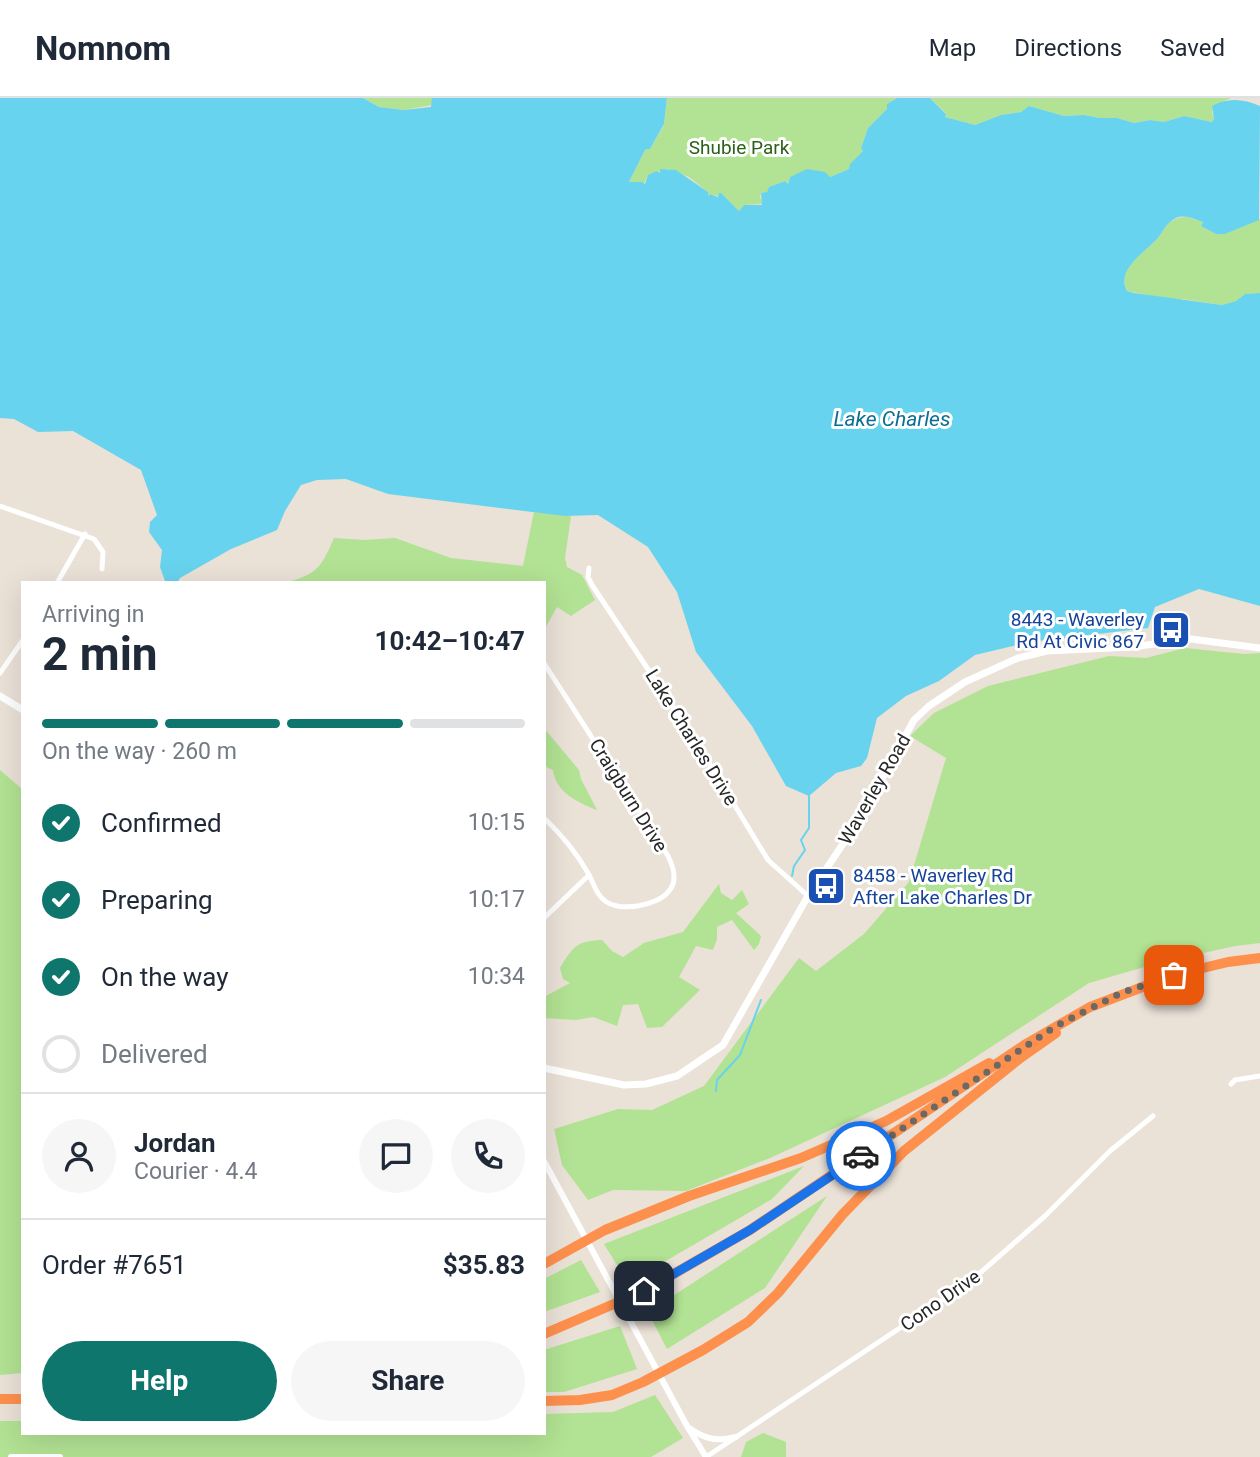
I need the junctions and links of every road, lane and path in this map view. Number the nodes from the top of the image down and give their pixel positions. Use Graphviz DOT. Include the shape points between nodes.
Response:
graph roads {
  1 [pos="0,506"];
  2 [pos="85,534"];
  3 [pos="589,568"];
  4 [pos="102,569"];
  5 [pos="58,581"];
  6 [pos="21,643"];
  7 [pos="1260,648"];
  8 [pos="546,666"];
  9 [pos="0,673"];
  10 [pos="0,696"];
  11 [pos="21,709"];
  12 [pos="546,820"];
  13 [pos="589,875"];
  14 [pos="808,897"];
  15 [pos="546,916"];
  16 [pos="1260,958"];
  17 [pos="1090,1007"];
  18 [pos="1026,1044"];
  19 [pos="546,1070"];
  20 [pos="1260,1076"];
  21 [pos="1231,1084"];
  22 [pos="1153,1116"];
  23 [pos="546,1165"];
  24 [pos="587,1241"];
  25 [pos="546,1263"];
  26 [pos="546,1333"];
  27 [pos="660,1373"];
  28 [pos="0,1399"];
  29 [pos="21,1399"];
  30 [pos="546,1401"];
  31 [pos="687,1426"];
  32 [pos="736,1437"];
  33 [pos="11,1457"];
  34 [pos="60,1457"];
  35 [pos="706,1457"];
  1 -- 2 [label="street"];
  2 -- 4 [label="street" via="101,548"];
  2 -- 5 [label="street"];
  3 -- 14 [label="street, Lake Charles Drive" via="592,585 768,860"];
  6 -- 9 [label="street"];
  7 -- 14 [label="main road, Waverley Road" via="1191,639 1047,650 1018,657 965,682 914,720 861,817"];
  8 -- 13 [label="street, Craigburn Drive" via="668,856 674,881 659,899 623,908 606,902"];
  10 -- 11 [label="main road"];
  12 -- 13 [label="street, Craigburn Drive" via="564,837"];
  13 -- 15 [label="street"];
  14 -- 19 [label="main road, Waverley Road" via="723,1045 677,1076 624,1085"];
  16 -- 17 [label="highway" via="1174,975"];
  17 -- 18 [label="highway"];
  17 -- 27 [label="highway" via="904,1151 748,1322"];
  18 -- 24 [label="highway" via="886,1121 801,1158 689,1196"];
  18 -- 26 [label="highway" via="740,1236 644,1291"];
  20 -- 21 [label="street"];
  22 -- 32 [label="street, Cono Drive" via="972,1280"];
  23 -- 24 [label="street"];
  24 -- 25 [label="highway"];
  24 -- 27 [label="street"];
  27 -- 30 [label="highway" via="612,1395"];
  27 -- 31 [label="street"];
  28 -- 29 [label="highway"];
  31 -- 32 [label="street" via="710,1439"];
  31 -- 35 [label="street"];
  32 -- 35 [label="street, Cono Drive"];
  33 -- 34 [label="street"];
}
